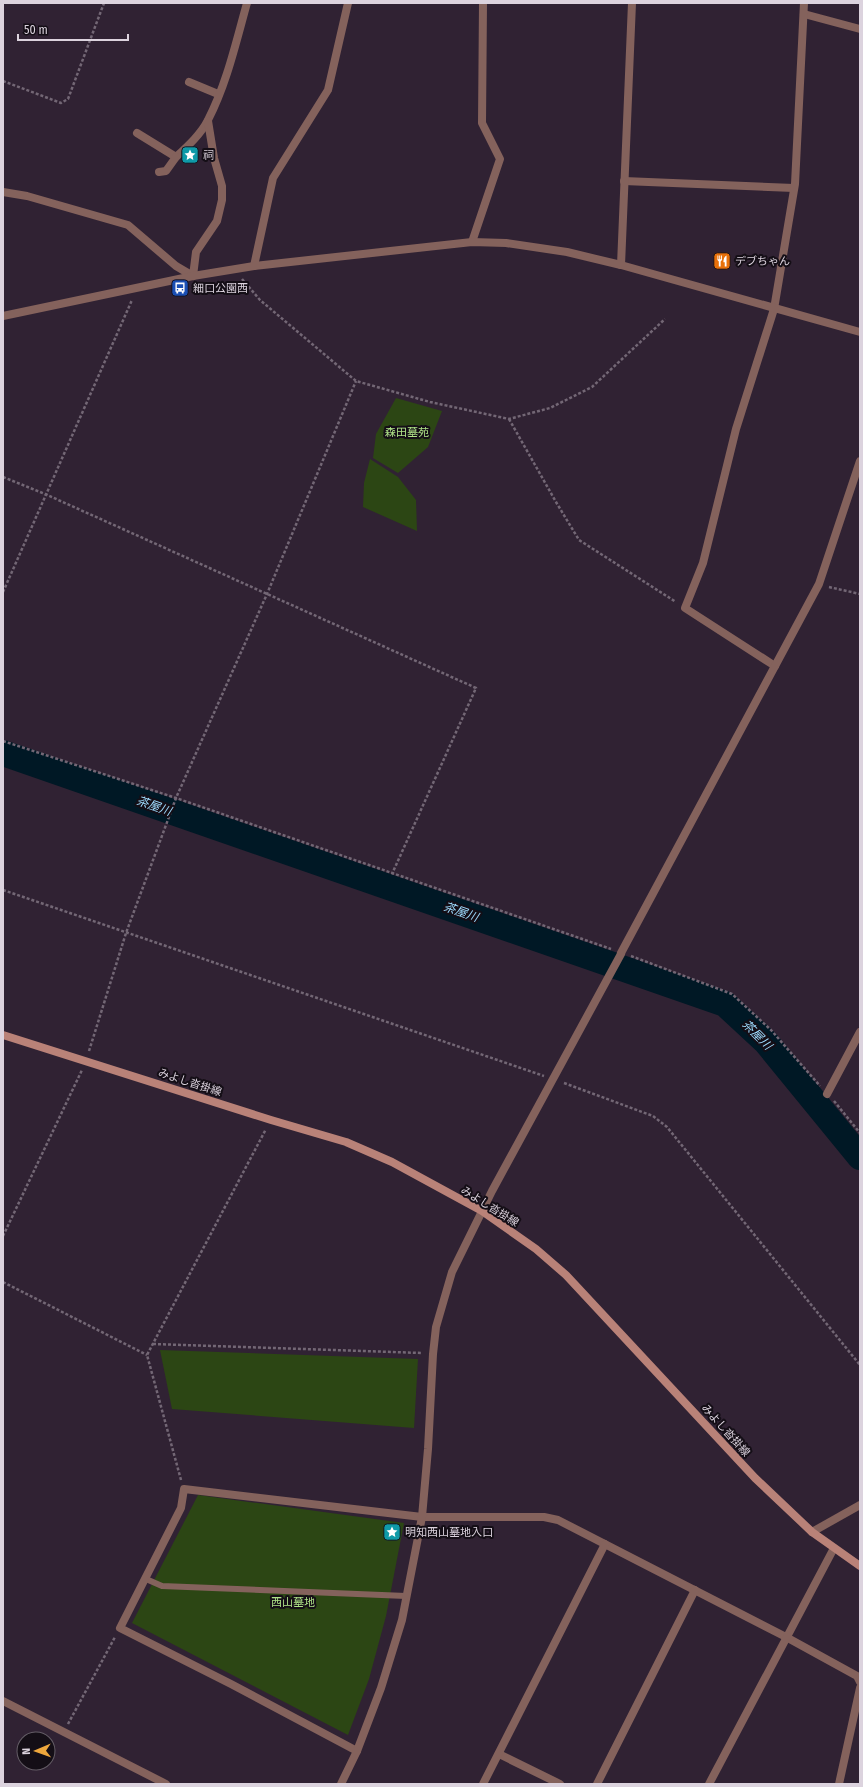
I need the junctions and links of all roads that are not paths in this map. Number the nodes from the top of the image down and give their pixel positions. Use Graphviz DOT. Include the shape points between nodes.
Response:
graph roads {
  1 [pos="247,3"];
  2 [pos="348,3"];
  3 [pos="484,3"];
  4 [pos="632,3"];
  5 [pos="804,3"];
  6 [pos="804,14"];
  7 [pos="860,30"];
  8 [pos="189,82"];
  9 [pos="218,94"];
  10 [pos="208,120"];
  11 [pos="137,133"];
  12 [pos="176,157"];
  13 [pos="159,172"];
  14 [pos="624,181"];
  15 [pos="794,188"];
  16 [pos="3,192"];
  17 [pos="472,242"];
  18 [pos="621,265"];
  19 [pos="254,266"];
  20 [pos="193,276"];
  21 [pos="774,309"];
  22 [pos="3,316"];
  23 [pos="860,332"];
  24 [pos="860,462"];
  25 [pos="775,666"];
  26 [pos="860,1032"];
  27 [pos="3,1035"];
  28 [pos="827,1094"];
  29 [pos="482,1211"];
  30 [pos="860,1505"];
  31 [pos="422,1517"];
  32 [pos="812,1532"];
  33 [pos="605,1544"];
  34 [pos="834,1548"];
  35 [pos="860,1566"];
  36 [pos="146,1579"];
  37 [pos="695,1590"];
  38 [pos="406,1596"];
  39 [pos="786,1637"];
  40 [pos="860,1682"];
  41 [pos="860,1688"];
  42 [pos="3,1701"];
  43 [pos="357,1751"];
  44 [pos="499,1754"];
  45 [pos="166,1784"];
  46 [pos="341,1784"];
  47 [pos="483,1784"];
  48 [pos="560,1784"];
  49 [pos="597,1784"];
  50 [pos="709,1784"];
  51 [pos="839,1784"];
  1 -- 9 [label="street" via="229,68"];
  2 -- 19 [label="street" via="328,90 273,178"];
  3 -- 17 [label="street" via="482,123 500,159"];
  4 -- 14 [label="street"];
  5 -- 6 [label="street"];
  6 -- 7 [label="street"];
  6 -- 15 [label="street"];
  8 -- 9 [label="street"];
  9 -- 10 [label="street"];
  10 -- 12 [label="street" via="193,142"];
  10 -- 20 [label="street" via="214,158 222,186 222,200 217,221 196,252"];
  11 -- 12 [label="street"];
  12 -- 13 [label="street" via="166,171"];
  14 -- 15 [label="street"];
  14 -- 18 [label="street"];
  15 -- 21 [label="street"];
  16 -- 20 [label="street" via="27,196 128,225 176,266"];
  17 -- 18 [label="street" via="506,243 567,252"];
  17 -- 19 [label="street"];
  18 -- 21 [label="street"];
  19 -- 20 [label="street"];
  20 -- 22 [label="street"];
  21 -- 23 [label="street"];
  21 -- 25 [label="street" via="736,429 703,563 685,608"];
  24 -- 25 [label="street" via="819,584"];
  25 -- 29 [label="street"];
  26 -- 28 [label="street"];
  27 -- 29 [label="main road, みよし沓掛線" via="346,1142 392,1162"];
  29 -- 31 [label="street" via="452,1272 436,1327"];
  29 -- 32 [label="main road, みよし沓掛線" via="566,1275 755,1478"];
  30 -- 32 [label="street"];
  31 -- 33 [label="street" via="544,1517 558,1520"];
  31 -- 36 [label="street" via="184,1489 181,1508"];
  31 -- 38 [label="street"];
  32 -- 34 [label="main road, みよし沓掛線"];
  33 -- 37 [label="street"];
  33 -- 44 [label="street"];
  34 -- 35 [label="main road, みよし沓掛線"];
  34 -- 39 [label="street"];
  36 -- 38 [label="lane" via="162,1586"];
  36 -- 43 [label="street" via="120,1628"];
  37 -- 39 [label="street"];
  37 -- 49 [label="street"];
  38 -- 43 [label="street" via="402,1620 381,1688"];
  39 -- 40 [label="street" via="857,1676"];
  39 -- 50 [label="street"];
  41 -- 51 [label="street"];
  42 -- 45 [label="street"];
  43 -- 46 [label="street"];
  44 -- 47 [label="street"];
  44 -- 48 [label="street"];
}
